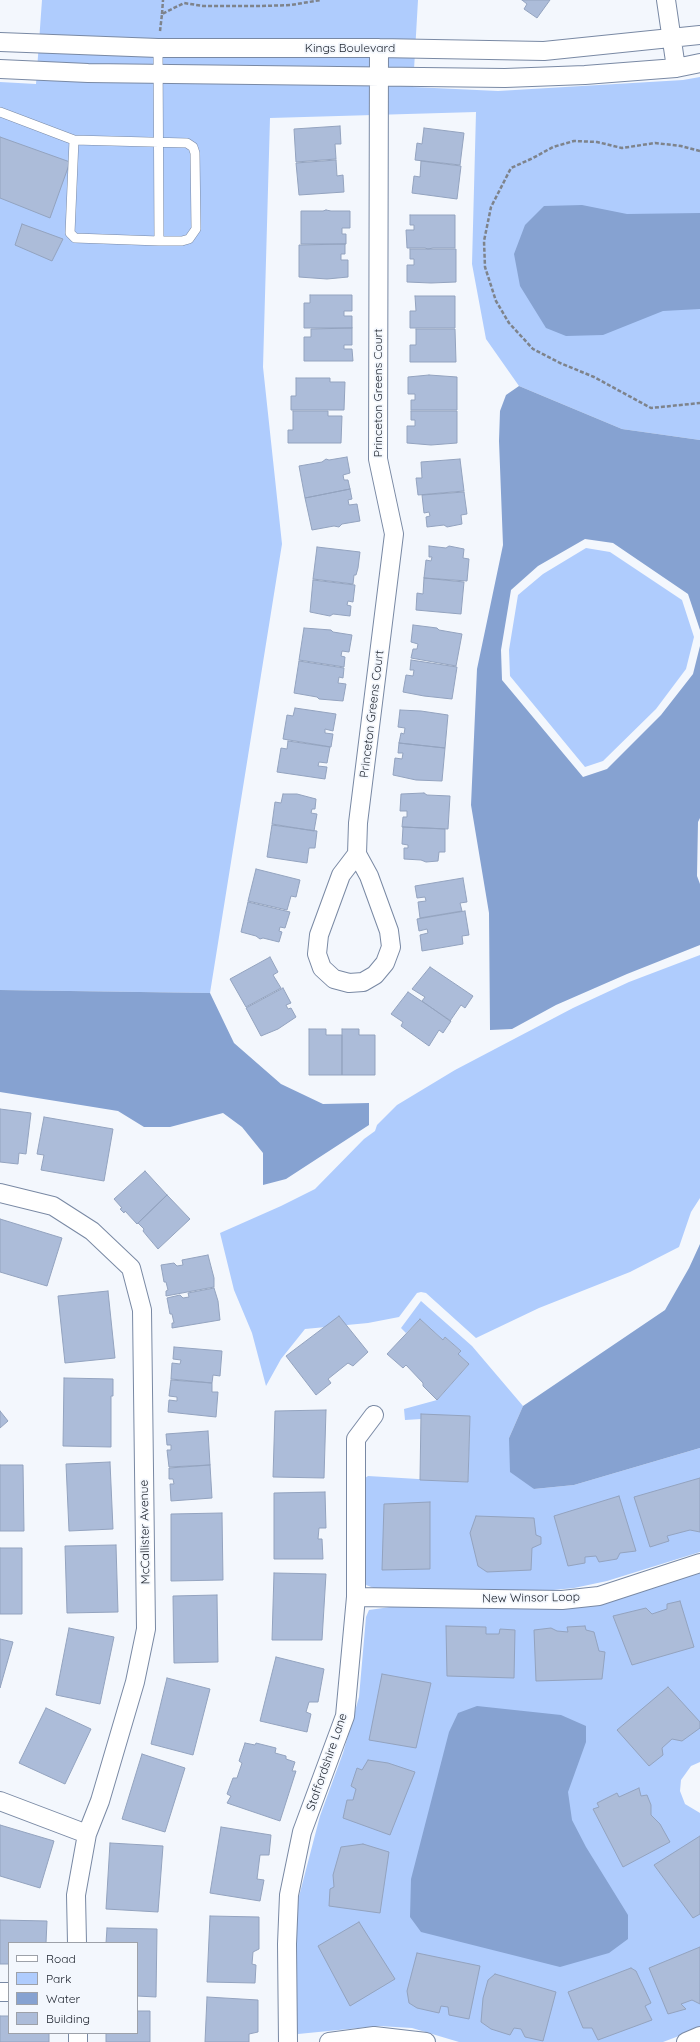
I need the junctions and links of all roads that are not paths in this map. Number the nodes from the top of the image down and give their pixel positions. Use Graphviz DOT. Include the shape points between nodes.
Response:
graph roads {
  1 [pos="666,0"];
  2 [pos="700,35"];
  3 [pos="671,39"];
  4 [pos="159,40"];
  5 [pos="0,42"];
  6 [pos="379,48"];
  7 [pos="700,63"];
  8 [pos="676,68"];
  9 [pos="0,69"];
  10 [pos="158,73"];
  11 [pos="379,75"];
  12 [pos="0,112"];
  13 [pos="74,140"];
  14 [pos="159,142"];
  15 [pos="159,241"];
  16 [pos="357,854"];
  17 [pos="0,1193"];
  18 [pos="374,1414"];
  19 [pos="700,1563"];
  20 [pos="356,1596"];
  21 [pos="0,1801"];
  22 [pos="87,1834"];
  23 [pos="77,1942"];
  24 [pos="700,2036"];
  25 [pos="288,2042"];
  26 [pos="329,2042"];
  27 [pos="426,2042"];
  28 [pos="686,2042"];
  1 -- 3 [label="street"];
  2 -- 3 [label="street, Kings Boulevard"];
  3 -- 6 [label="street, Kings Boulevard" via="544,51"];
  3 -- 8 [label="street"];
  4 -- 5 [label="street, Kings Boulevard"];
  4 -- 6 [label="street, Kings Boulevard"];
  4 -- 10 [label="lane"];
  6 -- 11 [label="street, Princeton Greens Court"];
  7 -- 8 [label="street"];
  8 -- 11 [label="street" via="505,78"];
  9 -- 10 [label="street"];
  10 -- 11 [label="street"];
  10 -- 14 [label="lane"];
  11 -- 16 [label="street, Princeton Greens Court" via="378,459 394,534 358,823"];
  12 -- 13 [label="lane"];
  13 -- 14 [label="lane"];
  13 -- 15 [label="lane" via="70,233 75,238"];
  14 -- 15 [label="lane"];
  14 -- 15 [label="lane" via="187,143 193,147 196,229 189,239"];
  16 -- 16 [label="street" via="341,875 319,935 317,954 322,968 334,979 349,983 363,982 375,975 386,963 391,947 389,931 369,876"];
  17 -- 22 [label="street, McCallister Avenue" via="53,1206 92,1231 131,1268 142,1310 146,1629 135,1682 100,1801"];
  18 -- 20 [label="street, Staffordshire Lane" via="356,1439"];
  19 -- 20 [label="street, New Winsor Loop" via="599,1596 562,1600"];
  20 -- 25 [label="street, Staffordshire Lane" via="345,1716 302,1832 289,1895"];
  21 -- 22 [label="street"];
  22 -- 23 [label="street, McCallister Avenue" via="76,1896"];
  24 -- 28 [label="street"];
  26 -- 27 [label="street" via="374,2036"];
}
